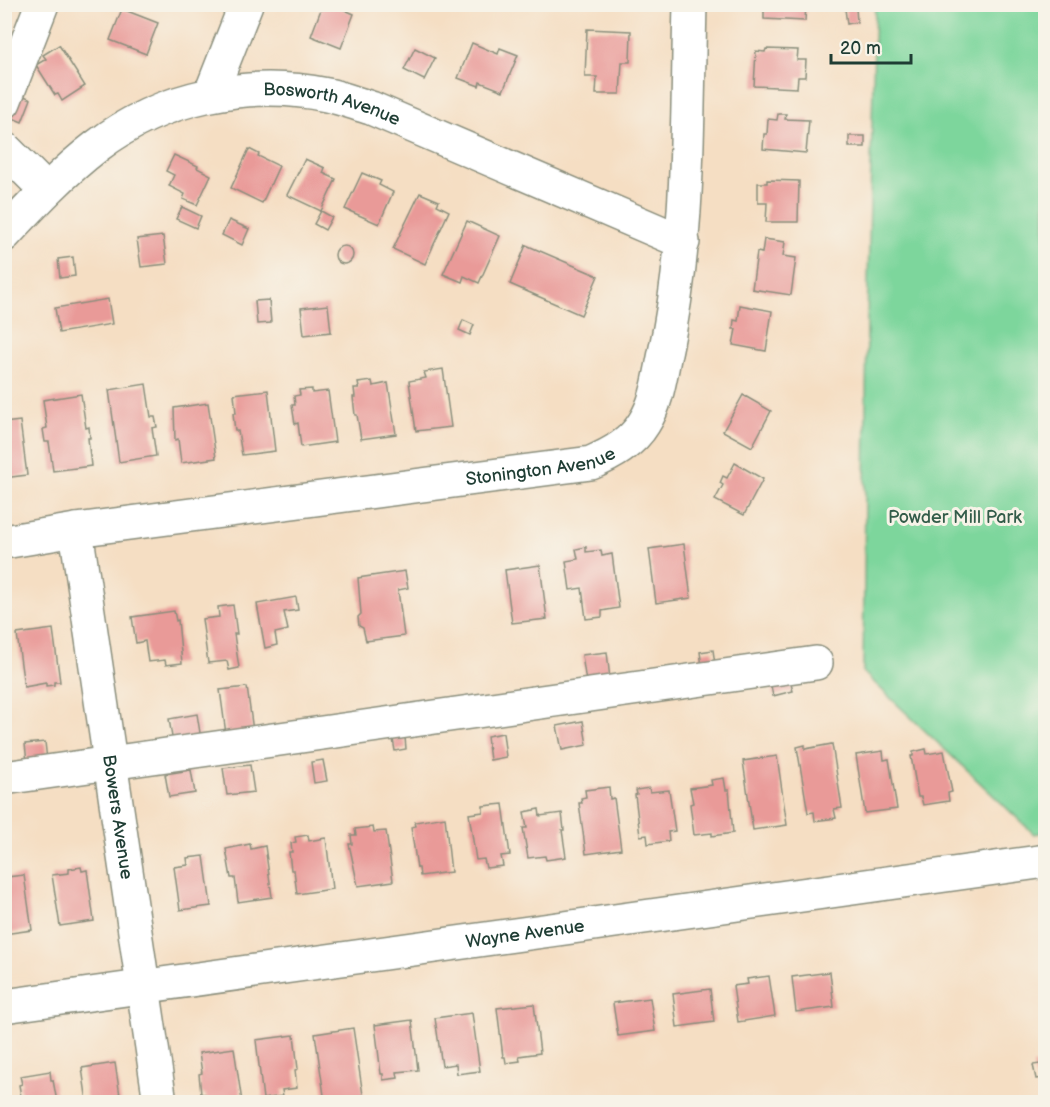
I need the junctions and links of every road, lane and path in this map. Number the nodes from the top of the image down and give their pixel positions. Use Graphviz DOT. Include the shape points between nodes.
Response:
graph roads {
  1 [pos="42,4"];
  2 [pos="246,4"];
  3 [pos="690,4"];
  4 [pos="211,93"];
  5 [pos="4,102"];
  6 [pos="4,148"];
  7 [pos="46,190"];
  8 [pos="4,235"];
  9 [pos="683,242"];
  10 [pos="76,530"];
  11 [pos="4,542"];
  12 [pos="816,663"];
  13 [pos="110,763"];
  14 [pos="4,778"];
  15 [pos="1046,861"];
  16 [pos="143,987"];
  17 [pos="4,1006"];
  18 [pos="160,1102"];
  1 -- 5 [label="street"];
  2 -- 4 [label="street"];
  3 -- 9 [label="street, Stonington Avenue"];
  4 -- 7 [label="street, Bosworth Avenue" via="171,105 136,122 99,144"];
  4 -- 9 [label="street, Bosworth Avenue" via="266,89 326,95 371,108"];
  6 -- 7 [label="street"];
  7 -- 8 [label="street, Bosworth Avenue"];
  9 -- 10 [label="street, Stonington Avenue" via="675,308 653,406 631,440 611,454 591,463"];
  10 -- 11 [label="street, Stonington Avenue"];
  10 -- 13 [label="street, Bowers Avenue"];
  12 -- 13 [label="street"];
  13 -- 14 [label="street"];
  13 -- 16 [label="street, Bowers Avenue"];
  15 -- 16 [label="street, Wayne Avenue"];
  16 -- 17 [label="street, Wayne Avenue"];
  16 -- 18 [label="street, Bowers Avenue"];
}
